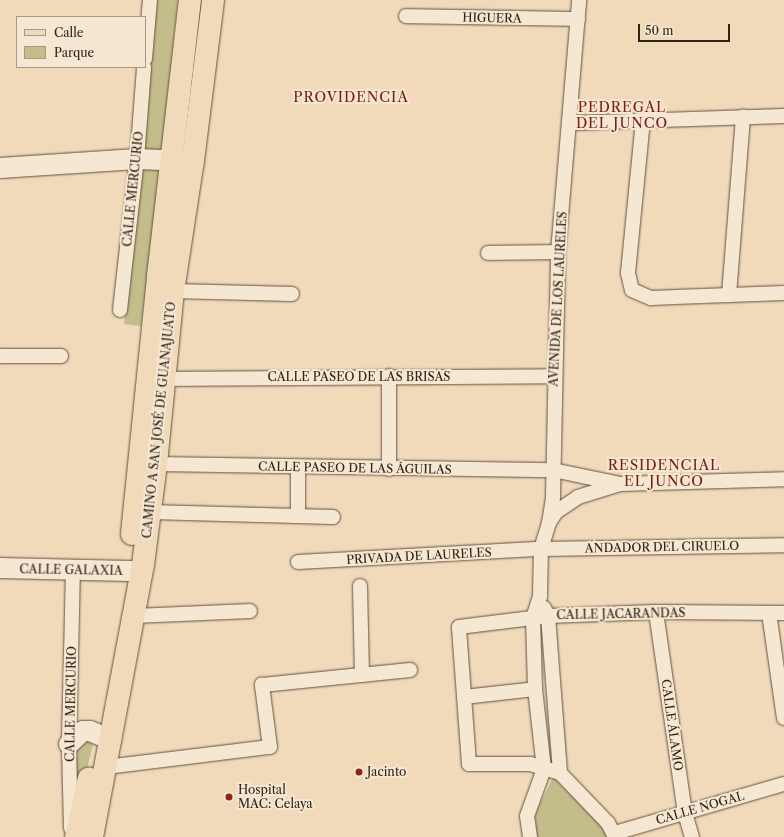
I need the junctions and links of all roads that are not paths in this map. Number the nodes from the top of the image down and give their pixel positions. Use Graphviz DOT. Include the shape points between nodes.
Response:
graph roads {
  1 [pos="150,0"];
  2 [pos="190,0"];
  3 [pos="213,0"];
  4 [pos="579,0"];
  5 [pos="406,16"];
  6 [pos="578,19"];
  7 [pos="146,47"];
  8 [pos="144,68"];
  9 [pos="784,116"];
  10 [pos="743,117"];
  11 [pos="643,120"];
  12 [pos="570,123"];
  13 [pos="137,159"];
  14 [pos="194,161"];
  15 [pos="171,162"];
  16 [pos="0,168"];
  17 [pos="558,252"];
  18 [pos="488,253"];
  19 [pos="158,276"];
  20 [pos="173,291"];
  21 [pos="784,293"];
  22 [pos="292,294"];
  23 [pos="729,295"];
  24 [pos="120,310"];
  25 [pos="0,356"];
  26 [pos="61,356"];
  27 [pos="389,376"];
  28 [pos="554,376"];
  29 [pos="164,379"];
  30 [pos="156,464"];
  31 [pos="298,467"];
  32 [pos="389,469"];
  33 [pos="553,470"];
  34 [pos="784,479"];
  35 [pos="620,484"];
  36 [pos="150,512"];
  37 [pos="298,516"];
  38 [pos="333,517"];
  39 [pos="549,523"];
  40 [pos="784,545"];
  41 [pos="541,549"];
  42 [pos="298,562"];
  43 [pos="0,568"];
  44 [pos="73,570"];
  45 [pos="135,572"];
  46 [pos="360,586"];
  47 [pos="540,596"];
  48 [pos="250,611"];
  49 [pos="656,612"];
  50 [pos="768,613"];
  51 [pos="784,613"];
  52 [pos="135,616"];
  53 [pos="548,616"];
  54 [pos="533,618"];
  55 [pos="410,670"];
  56 [pos="362,675"];
  57 [pos="534,688"];
  58 [pos="464,697"];
  59 [pos="784,718"];
  60 [pos="104,738"];
  61 [pos="69,744"];
  62 [pos="106,767"];
  63 [pos="544,769"];
  64 [pos="560,773"];
  65 [pos="784,784"];
  66 [pos="685,813"];
  67 [pos="615,835"];
  68 [pos="72,837"];
  69 [pos="76,837"];
  70 [pos="92,837"];
  71 [pos="530,837"];
  72 [pos="692,837"];
  1 -- 7 [label="street"];
  2 -- 15 [label="main road, CAMINO A SAN JOSÉ DE GUANAJUATO"];
  3 -- 14 [label="main road, CAMINO A SAN JOSÉ DE GUANAJUATO"];
  4 -- 6 [label="street, AVENIDA DE LOS LAURELES"];
  5 -- 6 [label="street, HIGUERA"];
  6 -- 12 [label="street, AVENIDA DE LOS LAURELES"];
  8 -- 13 [label="street, CALLE MERCURIO"];
  9 -- 10 [label="street"];
  10 -- 11 [label="street"];
  10 -- 23 [label="street"];
  11 -- 12 [label="street"];
  11 -- 23 [label="street" via="628,273 632,290 651,298"];
  12 -- 17 [label="street, AVENIDA DE LOS LAURELES"];
  13 -- 15 [label="street"];
  13 -- 16 [label="street"];
  13 -- 24 [label="street, CALLE MERCURIO"];
  14 -- 15 [label="street"];
  14 -- 20 [label="main road, CAMINO A SAN JOSÉ DE GUANAJUATO"];
  15 -- 19 [label="main road, CAMINO A SAN JOSÉ DE GUANAJUATO"];
  17 -- 18 [label="street"];
  17 -- 28 [label="street, AVENIDA DE LOS LAURELES"];
  19 -- 29 [label="street" via="162,288 153,366 157,378"];
  19 -- 45 [label="main road, CAMINO A SAN JOSÉ DE GUANAJUATO"];
  20 -- 22 [label="street"];
  20 -- 29 [label="main road, CAMINO A SAN JOSÉ DE GUANAJUATO"];
  21 -- 23 [label="street"];
  25 -- 26 [label="street"];
  27 -- 28 [label="street, CALLE PASEO DE LAS BRISAS"];
  27 -- 29 [label="street, CALLE PASEO DE LAS BRISAS"];
  27 -- 32 [label="street"];
  28 -- 33 [label="street, AVENIDA DE LOS LAURELES"];
  29 -- 30 [label="main road, CAMINO A SAN JOSÉ DE GUANAJUATO"];
  30 -- 31 [label="street, CALLE PASEO DE LAS ÁGUILAS"];
  30 -- 36 [label="main road, CAMINO A SAN JOSÉ DE GUANAJUATO"];
  31 -- 32 [label="street, CALLE PASEO DE LAS ÁGUILAS"];
  31 -- 37 [label="street"];
  32 -- 33 [label="street, CALLE PASEO DE LAS ÁGUILAS"];
  33 -- 35 [label="street, CALLE PASEO DE LAS ÁGUILAS"];
  33 -- 39 [label="street, AVENIDA DE LOS LAURELES"];
  34 -- 35 [label="street"];
  35 -- 39 [label="street" via="578,496 556,512"];
  36 -- 37 [label="street"];
  36 -- 45 [label="main road, CAMINO A SAN JOSÉ DE GUANAJUATO"];
  37 -- 38 [label="street"];
  39 -- 41 [label="street, AVENIDA DE LOS LAURELES"];
  40 -- 41 [label="street, ANDADOR DEL CIRUELO"];
  41 -- 42 [label="street, PRIVADA DE LAURELES"];
  41 -- 47 [label="street, AVENIDA DE LOS LAURELES"];
  43 -- 44 [label="street, CALLE GALAXIA"];
  44 -- 45 [label="street, CALLE GALAXIA"];
  44 -- 61 [label="street, CALLE MERCURIO"];
  45 -- 52 [label="main road, CAMINO A SAN JOSÉ DE GUANAJUATO"];
  45 -- 60 [label="main road, CAMINO A SAN JOSÉ DE GUANAJUATO"];
  46 -- 56 [label="street"];
  47 -- 53 [label="street, AVENIDA DE LOS LAURELES"];
  47 -- 54 [label="street, AVENIDA DE LOS LAURELES"];
  48 -- 52 [label="street"];
  49 -- 50 [label="street, CALLE JACARANDAS"];
  49 -- 53 [label="street, CALLE JACARANDAS"];
  49 -- 66 [label="street, CALLE ÁLAMO"];
  50 -- 51 [label="street, CALLE JACARANDAS"];
  50 -- 59 [label="street"];
  52 -- 60 [label="main road, CAMINO A SAN JOSÉ DE GUANAJUATO"];
  53 -- 54 [label="street, CALLE JACARANDAS"];
  53 -- 64 [label="street, AVENIDA DE LOS LAURELES"];
  54 -- 57 [label="street, AVENIDA DE LOS LAURELES"];
  54 -- 58 [label="street, CALLE JACARANDAS" via="459,627"];
  55 -- 56 [label="street"];
  56 -- 62 [label="street" via="262,685 270,747"];
  57 -- 58 [label="street"];
  57 -- 63 [label="street, AVENIDA DE LOS LAURELES"];
  58 -- 63 [label="street" via="469,764 530,764"];
  60 -- 61 [label="street" via="84,731"];
  60 -- 62 [label="main road, CAMINO A SAN JOSÉ DE GUANAJUATO"];
  60 -- 69 [label="main road, CAMINO A SAN JOSÉ DE GUANAJUATO"];
  61 -- 68 [label="street, CALLE MERCURIO"];
  62 -- 70 [label="main road, CAMINO A SAN JOSÉ DE GUANAJUATO"];
  63 -- 64 [label="street"];
  63 -- 71 [label="street, AVENIDA DE LOS LAURELES" via="527,816"];
  64 -- 67 [label="street"];
  65 -- 66 [label="street, CALLE NOGAL"];
  66 -- 67 [label="street, CALLE NOGAL"];
  66 -- 72 [label="street, CALLE ÁLAMO"];
}
